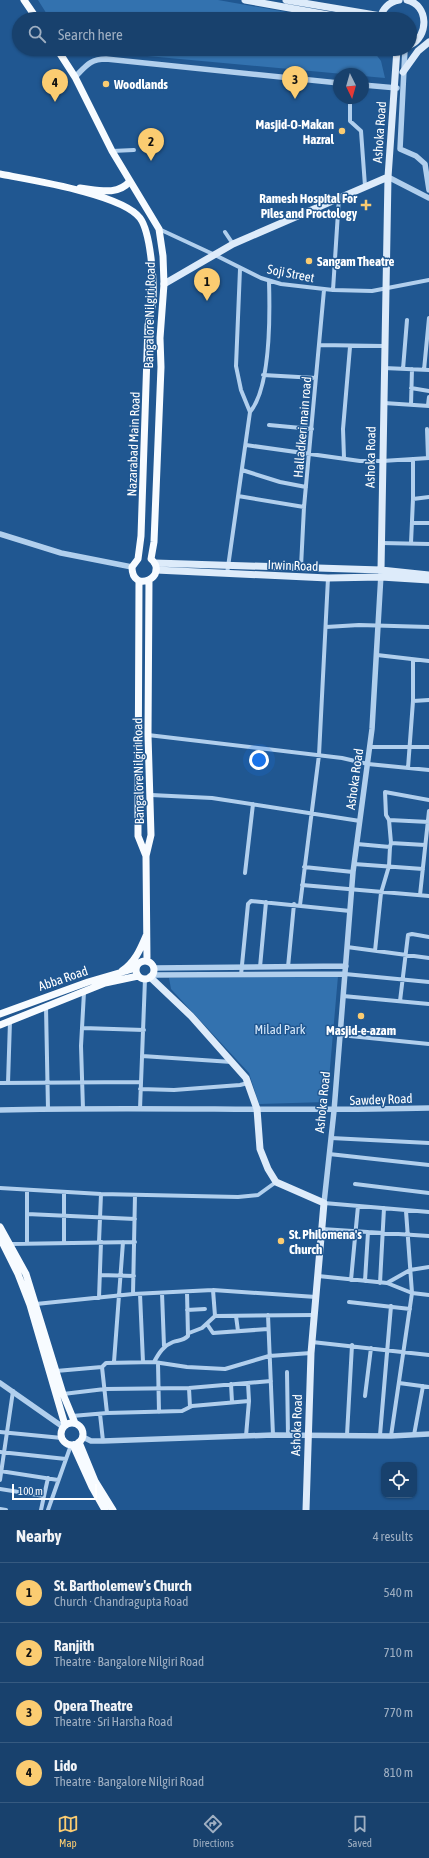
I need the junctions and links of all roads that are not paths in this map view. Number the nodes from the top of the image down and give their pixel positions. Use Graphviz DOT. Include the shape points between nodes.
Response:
graph roads {
  1 [pos="24,0"];
  2 [pos="245,0"];
  3 [pos="286,0"];
  4 [pos="399,0"];
  5 [pos="407,0"];
  6 [pos="32,12"];
  7 [pos="312,12"];
  8 [pos="349,12"];
  9 [pos="384,12"];
  10 [pos="428,18"];
  11 [pos="428,28"];
  12 [pos="417,40"];
  13 [pos="429,42"];
  14 [pos="417,52"];
  15 [pos="62,56"];
  16 [pos="396,56"];
  17 [pos="404,56"];
  18 [pos="414,56"];
  19 [pos="403,72"];
  20 [pos="75,77"];
  21 [pos="333,82"];
  22 [pos="369,86"];
  23 [pos="393,88"];
  24 [pos="402,88"];
  25 [pos="350,104"];
  26 [pos="134,150"];
  27 [pos="112,151"];
  28 [pos="0,174"];
  29 [pos="388,177"];
  30 [pos="130,181"];
  31 [pos="60,186"];
  32 [pos="364,186"];
  33 [pos="429,190"];
  34 [pos="339,197"];
  35 [pos="429,198"];
  36 [pos="158,229"];
  37 [pos="225,232"];
  38 [pos="233,244"];
  39 [pos="215,255"];
  40 [pos="240,269"];
  41 [pos="429,280"];
  42 [pos="268,281"];
  43 [pos="164,284"];
  44 [pos="385,288"];
  45 [pos="324,290"];
  46 [pos="333,290"];
  47 [pos="429,318"];
  48 [pos="407,320"];
  49 [pos="319,346"];
  50 [pos="384,346"];
  51 [pos="350,347"];
  52 [pos="384,368"];
  53 [pos="403,369"];
  54 [pos="412,369"];
  55 [pos="427,370"];
  56 [pos="263,375"];
  57 [pos="316,378"];
  58 [pos="411,388"];
  59 [pos="429,391"];
  60 [pos="429,397"];
  61 [pos="383,402"];
  62 [pos="411,405"];
  63 [pos="428,405"];
  64 [pos="250,412"];
  65 [pos="269,425"];
  66 [pos="312,429"];
  67 [pos="427,429"];
  68 [pos="246,445"];
  69 [pos="310,454"];
  70 [pos="344,458"];
  71 [pos="428,458"];
  72 [pos="413,459"];
  73 [pos="382,461"];
  74 [pos="242,470"];
  75 [pos="306,487"];
  76 [pos="238,496"];
  77 [pos="429,497"];
  78 [pos="413,499"];
  79 [pos="304,507"];
  80 [pos="413,523"];
  81 [pos="429,524"];
  82 [pos="0,534"];
  83 [pos="382,543"];
  84 [pos="411,543"];
  85 [pos="429,544"];
  86 [pos="154,564"];
  87 [pos="228,564"];
  88 [pos="132,567"];
  89 [pos="301,567"];
  90 [pos="381,573"];
  91 [pos="227,574"];
  92 [pos="427,577"];
  93 [pos="328,578"];
  94 [pos="150,580"];
  95 [pos="139,581"];
  96 [pos="379,626"];
  97 [pos="326,627"];
  98 [pos="429,627"];
  99 [pos="377,655"];
  100 [pos="413,660"];
  101 [pos="429,661"];
  102 [pos="429,700"];
  103 [pos="413,701"];
  104 [pos="148,735"];
  105 [pos="370,747"];
  106 [pos="410,747"];
  107 [pos="429,747"];
  108 [pos="319,755"];
  109 [pos="368,764"];
  110 [pos="408,768"];
  111 [pos="429,770"];
  112 [pos="151,795"];
  113 [pos="429,800"];
  114 [pos="253,804"];
  115 [pos="429,811"];
  116 [pos="312,813"];
  117 [pos="389,820"];
  118 [pos="360,821"];
  119 [pos="428,822"];
  120 [pos="357,844"];
  121 [pos="391,845"];
  122 [pos="425,845"];
  123 [pos="146,856"];
  124 [pos="354,864"];
  125 [pos="389,866"];
  126 [pos="304,867"];
  127 [pos="424,869"];
  128 [pos="353,872"];
  129 [pos="245,873"];
  130 [pos="422,881"];
  131 [pos="429,882"];
  132 [pos="302,885"];
  133 [pos="351,891"];
  134 [pos="381,893"];
  135 [pos="420,896"];
  136 [pos="429,896"];
  137 [pos="266,902"];
  138 [pos="294,904"];
  139 [pos="300,905"];
  140 [pos="350,911"];
  141 [pos="148,932"];
  142 [pos="429,937"];
  143 [pos="347,947"];
  144 [pos="375,951"];
  145 [pos="405,954"];
  146 [pos="429,958"];
  147 [pos="147,961"];
  148 [pos="288,966"];
  149 [pos="346,966"];
  150 [pos="242,967"];
  151 [pos="260,967"];
  152 [pos="136,968"];
  153 [pos="345,974"];
  154 [pos="112,975"];
  155 [pos="148,975"];
  156 [pos="241,975"];
  157 [pos="402,978"];
  158 [pos="429,982"];
  159 [pos="84,992"];
  160 [pos="343,996"];
  161 [pos="400,1001"];
  162 [pos="429,1004"];
  163 [pos="46,1007"];
  164 [pos="0,1014"];
  165 [pos="10,1021"];
  166 [pos="0,1025"];
  167 [pos="83,1028"];
  168 [pos="144,1030"];
  169 [pos="340,1036"];
  170 [pos="429,1044"];
  171 [pos="142,1056"];
  172 [pos="232,1062"];
  173 [pos="140,1082"];
  174 [pos="0,1083"];
  175 [pos="8,1083"];
  176 [pos="82,1083"];
  177 [pos="248,1083"];
  178 [pos="47,1084"];
  179 [pos="140,1089"];
  180 [pos="429,1108"];
  181 [pos="48,1109"];
  182 [pos="83,1109"];
  183 [pos="140,1109"];
  184 [pos="257,1109"];
  185 [pos="0,1110"];
  186 [pos="334,1111"];
  187 [pos="331,1138"];
  188 [pos="429,1142"];
  189 [pos="329,1154"];
  190 [pos="429,1165"];
  191 [pos="276,1182"];
  192 [pos="356,1184"];
  193 [pos="0,1188"];
  194 [pos="27,1190"];
  195 [pos="64,1192"];
  196 [pos="429,1193"];
  197 [pos="101,1194"];
  198 [pos="135,1195"];
  199 [pos="324,1203"];
  200 [pos="358,1206"];
  201 [pos="384,1208"];
  202 [pos="406,1210"];
  203 [pos="429,1212"];
  204 [pos="27,1214"];
  205 [pos="64,1216"];
  206 [pos="101,1217"];
  207 [pos="135,1219"];
  208 [pos="0,1227"];
  209 [pos="322,1229"];
  210 [pos="356,1231"];
  211 [pos="368,1232"];
  212 [pos="383,1233"];
  213 [pos="408,1235"];
  214 [pos="429,1236"];
  215 [pos="0,1238"];
  216 [pos="100,1242"];
  217 [pos="123,1242"];
  218 [pos="135,1242"];
  219 [pos="27,1243"];
  220 [pos="64,1243"];
  221 [pos="10,1244"];
  222 [pos="429,1267"];
  223 [pos="410,1270"];
  224 [pos="100,1276"];
  225 [pos="120,1276"];
  226 [pos="134,1276"];
  227 [pos="318,1276"];
  228 [pos="351,1280"];
  229 [pos="364,1281"];
  230 [pos="380,1283"];
  231 [pos="387,1283"];
  232 [pos="213,1290"];
  233 [pos="187,1292"];
  234 [pos="162,1293"];
  235 [pos="412,1293"];
  236 [pos="133,1294"];
  237 [pos="140,1294"];
  238 [pos="429,1295"];
  239 [pos="119,1296"];
  240 [pos="316,1297"];
  241 [pos="99,1298"];
  242 [pos="349,1302"];
  243 [pos="36,1304"];
  244 [pos="391,1306"];
  245 [pos="205,1309"];
  246 [pos="410,1309"];
  247 [pos="187,1310"];
  248 [pos="268,1315"];
  249 [pos="215,1316"];
  250 [pos="236,1316"];
  251 [pos="314,1316"];
  252 [pos="207,1324"];
  253 [pos="268,1329"];
  254 [pos="238,1331"];
  255 [pos="188,1333"];
  256 [pos="312,1342"];
  257 [pos="352,1345"];
  258 [pos="164,1346"];
  259 [pos="371,1348"];
  260 [pos="388,1350"];
  261 [pos="404,1351"];
  262 [pos="311,1353"];
  263 [pos="429,1355"];
  264 [pos="269,1356"];
  265 [pos="114,1362"];
  266 [pos="142,1362"];
  267 [pos="156,1363"];
  268 [pos="102,1367"];
  269 [pos="56,1371"];
  270 [pos="287,1372"];
  271 [pos="271,1381"];
  272 [pos="0,1383"];
  273 [pos="248,1383"];
  274 [pos="399,1383"];
  275 [pos="231,1384"];
  276 [pos="423,1386"];
  277 [pos="429,1387"];
  278 [pos="105,1388"];
  279 [pos="158,1388"];
  280 [pos="189,1388"];
  281 [pos="13,1391"];
  282 [pos="63,1394"];
  283 [pos="365,1396"];
  284 [pos="249,1401"];
  285 [pos="232,1402"];
  286 [pos="190,1407"];
  287 [pos="159,1412"];
  288 [pos="107,1413"];
  289 [pos="100,1414"];
  290 [pos="71,1416"];
  291 [pos="75,1423"];
  292 [pos="64,1426"];
  293 [pos="0,1432"];
  294 [pos="7,1433"];
  295 [pos="414,1434"];
  296 [pos="429,1434"];
  297 [pos="273,1435"];
  298 [pos="288,1435"];
  299 [pos="307,1435"];
  300 [pos="347,1435"];
  301 [pos="380,1435"];
  302 [pos="246,1436"];
  303 [pos="391,1436"];
  304 [pos="62,1438"];
  305 [pos="103,1441"];
  306 [pos="76,1442"];
  307 [pos="2,1452"];
  308 [pos="66,1459"];
  309 [pos="0,1471"];
  310 [pos="48,1478"];
  311 [pos="0,1480"];
  312 [pos="58,1480"];
  313 [pos="0,1489"];
  314 [pos="44,1496"];
  315 [pos="0,1509"];
  316 [pos="6,1510"];
  317 [pos="42,1510"];
  318 [pos="48,1510"];
  319 [pos="105,1510"];
  320 [pos="113,1510"];
  321 [pos="306,1510"];
  1 -- 6 [label="main road"];
  2 -- 7 [label="main road"];
  3 -- 8 [label="main road"];
  4 -- 9 [label="main road" via="389,4"];
  5 -- 10 [label="main road" via="418,5"];
  10 -- 11 [label="main road"];
  11 -- 12 [label="main road"];
  13 -- 14 [label="main road"];
  15 -- 20 [label="main road, Bangalore Nilgiri Road"];
  16 -- 23 [label="main road, Ashoka Road"];
  17 -- 19 [label="street"];
  18 -- 19 [label="main road"];
  19 -- 24 [label="street"];
  20 -- 21 [label="street" via="96,59 106,59"];
  20 -- 27 [label="main road, Bangalore Nilgiri Road"];
  22 -- 23 [label="street"];
  23 -- 24 [label="street"];
  23 -- 29 [label="main road, Ashoka Road"];
  24 -- 33 [label="street" via="400,149 416,156 425,164"];
  25 -- 32 [label="street" via="350,121 360,131"];
  26 -- 27 [label="street"];
  27 -- 30 [label="main road, Bangalore Nilgiri Road"];
  28 -- 31 [label="main road, Nazarabad Main Road"];
  29 -- 32 [label="main road"];
  29 -- 35 [label="street"];
  29 -- 44 [label="main road, Ashoka Road"];
  30 -- 31 [label="main road" via="121,190"];
  30 -- 36 [label="main road, Bangalore Nilgiri Road"];
  31 -- 88 [label="main road, Nazarabad Main Road" via="126,206 140,218 149,242 153,300 148,325 143,502 138,559"];
  32 -- 34 [label="main road"];
  34 -- 38 [label="main road"];
  34 -- 46 [label="street"];
  36 -- 39 [label="street, Soji Street"];
  36 -- 43 [label="main road, Bangalore Nilgiri Road" via="163,256"];
  37 -- 38 [label="street"];
  38 -- 39 [label="main road"];
  39 -- 40 [label="street, Soji Street"];
  39 -- 43 [label="main road"];
  40 -- 42 [label="street, Soji Street"];
  40 -- 64 [label="street" via="236,366 241,390"];
  41 -- 44 [label="street, Soji Street"];
  42 -- 45 [label="street, Soji Street"];
  42 -- 56 [label="street" via="269,345"];
  43 -- 86 [label="main road, Bangalore Nilgiri Road" via="160,338"];
  44 -- 46 [label="street, Soji Street" via="372,291"];
  44 -- 50 [label="main road, Ashoka Road"];
  45 -- 46 [label="street, Soji Street"];
  45 -- 49 [label="street, Halladkeri main road"];
  47 -- 55 [label="street"];
  48 -- 53 [label="street"];
  49 -- 51 [label="street"];
  49 -- 57 [label="street, Halladkeri main road"];
  50 -- 51 [label="street"];
  50 -- 52 [label="main road, Ashoka Road"];
  51 -- 70 [label="street" via="343,429"];
  52 -- 53 [label="street"];
  52 -- 61 [label="main road, Ashoka Road"];
  53 -- 54 [label="street"];
  54 -- 55 [label="street"];
  54 -- 58 [label="street"];
  56 -- 57 [label="street"];
  56 -- 64 [label="street" via="257,404"];
  57 -- 66 [label="street, Halladkeri main road"];
  58 -- 59 [label="street"];
  58 -- 62 [label="street"];
  60 -- 63 [label="street"];
  61 -- 62 [label="street"];
  61 -- 73 [label="main road, Ashoka Road"];
  62 -- 63 [label="street"];
  64 -- 68 [label="street"];
  65 -- 66 [label="street"];
  66 -- 69 [label="street, Halladkeri main road"];
  67 -- 71 [label="street"];
  68 -- 69 [label="street"];
  68 -- 74 [label="street"];
  69 -- 70 [label="street"];
  69 -- 75 [label="street, Halladkeri main road"];
  70 -- 73 [label="street"];
  71 -- 72 [label="street"];
  72 -- 73 [label="street"];
  72 -- 78 [label="street"];
  73 -- 83 [label="main road, Ashoka Road"];
  74 -- 75 [label="street"];
  74 -- 76 [label="street"];
  75 -- 79 [label="street, Halladkeri main road"];
  76 -- 79 [label="street"];
  76 -- 87 [label="street"];
  77 -- 78 [label="street"];
  78 -- 80 [label="street"];
  79 -- 89 [label="street, Halladkeri main road"];
  80 -- 81 [label="street"];
  80 -- 84 [label="street"];
  82 -- 88 [label="street" via="61,553"];
  83 -- 84 [label="street"];
  83 -- 90 [label="main road, Ashoka Road"];
  84 -- 85 [label="street"];
  86 -- 87 [label="main road, Irwin Road"];
  86 -- 91 [label="main road, Irwin Road"];
  86 -- 94 [label="main road, Bangalore Nilgiri Road" via="154,576"];
  87 -- 89 [label="main road, Irwin Road"];
  87 -- 91 [label="street"];
  88 -- 95 [label="main road" via="132,572"];
  89 -- 90 [label="main road, Irwin Road"];
  90 -- 92 [label="main road, Irwin Road"];
  90 -- 93 [label="main road, Irwin Road"];
  90 -- 96 [label="street, Ashoka Road"];
  91 -- 93 [label="main road, Irwin Road"];
  93 -- 97 [label="street"];
  94 -- 95 [label="main road"];
  94 -- 104 [label="main road, Bangalore Nilgiri Road"];
  95 -- 123 [label="main road" via="138,836"];
  96 -- 97 [label="street"];
  96 -- 98 [label="street"];
  96 -- 99 [label="street, Ashoka Road"];
  97 -- 108 [label="street"];
  99 -- 100 [label="street"];
  99 -- 105 [label="street, Ashoka Road"];
  100 -- 101 [label="street"];
  100 -- 103 [label="street"];
  102 -- 103 [label="street"];
  103 -- 106 [label="street"];
  104 -- 108 [label="street"];
  104 -- 112 [label="main road, Bangalore Nilgiri Road"];
  105 -- 106 [label="street"];
  105 -- 109 [label="street, Ashoka Road"];
  106 -- 107 [label="street"];
  106 -- 110 [label="street"];
  108 -- 109 [label="street"];
  108 -- 116 [label="street"];
  109 -- 110 [label="street"];
  109 -- 118 [label="street, Ashoka Road"];
  110 -- 111 [label="street"];
  112 -- 114 [label="street" via="212,798"];
  112 -- 123 [label="main road, Bangalore Nilgiri Road" via="151,835"];
  113 -- 117 [label="street" via="385,792 386,815"];
  114 -- 116 [label="street"];
  114 -- 129 [label="street"];
  115 -- 119 [label="street"];
  116 -- 118 [label="street"];
  116 -- 126 [label="street"];
  117 -- 119 [label="street"];
  117 -- 121 [label="street"];
  118 -- 120 [label="street, Ashoka Road"];
  119 -- 122 [label="street"];
  120 -- 121 [label="street"];
  120 -- 124 [label="street, Ashoka Road"];
  121 -- 122 [label="street"];
  121 -- 125 [label="street"];
  122 -- 127 [label="street"];
  123 -- 141 [label="main road, Bangalore Nilgiri Road"];
  124 -- 125 [label="street"];
  124 -- 128 [label="street, Ashoka Road"];
  125 -- 127 [label="street"];
  125 -- 134 [label="street"];
  126 -- 128 [label="street"];
  126 -- 132 [label="street"];
  127 -- 130 [label="street"];
  128 -- 133 [label="street, Ashoka Road"];
  130 -- 131 [label="street"];
  130 -- 135 [label="street"];
  132 -- 133 [label="street"];
  132 -- 139 [label="street"];
  133 -- 134 [label="street"];
  133 -- 140 [label="street, Ashoka Road"];
  134 -- 135 [label="street"];
  134 -- 144 [label="street"];
  135 -- 136 [label="street"];
  137 -- 138 [label="street"];
  137 -- 150 [label="street" via="253,900 248,904"];
  137 -- 151 [label="street"];
  138 -- 139 [label="street"];
  138 -- 148 [label="street"];
  139 -- 140 [label="street"];
  140 -- 143 [label="street, Ashoka Road"];
  141 -- 147 [label="main road, Bangalore Nilgiri Road"];
  141 -- 154 [label="main road" via="131,964"];
  142 -- 145 [label="street" via="410,934"];
  143 -- 144 [label="street"];
  143 -- 149 [label="street, Ashoka Road"];
  144 -- 145 [label="street"];
  145 -- 146 [label="street"];
  145 -- 157 [label="street"];
  147 -- 152 [label="main road, Abba Road" via="139,963"];
  147 -- 155 [label="main road"];
  148 -- 149 [label="street"];
  148 -- 151 [label="street"];
  149 -- 153 [label="street, Ashoka Road"];
  150 -- 151 [label="street"];
  150 -- 155 [label="street"];
  150 -- 156 [label="street"];
  152 -- 154 [label="main road, Abba Road"];
  152 -- 155 [label="main road"];
  153 -- 156 [label="street"];
  153 -- 157 [label="street"];
  153 -- 160 [label="street, Ashoka Road"];
  154 -- 164 [label="main road, Abba Road"];
  155 -- 156 [label="street"];
  155 -- 159 [label="main road" via="109,982"];
  155 -- 168 [label="street"];
  155 -- 172 [label="main road" via="191,1016"];
  157 -- 158 [label="street"];
  157 -- 161 [label="street"];
  159 -- 163 [label="main road"];
  159 -- 167 [label="street"];
  160 -- 161 [label="street"];
  160 -- 169 [label="street, Ashoka Road"];
  161 -- 162 [label="street"];
  163 -- 165 [label="main road"];
  163 -- 178 [label="street"];
  165 -- 166 [label="main road"];
  165 -- 175 [label="street"];
  167 -- 168 [label="street"];
  167 -- 176 [label="street"];
  168 -- 171 [label="street"];
  169 -- 170 [label="street"];
  169 -- 186 [label="street, Ashoka Road"];
  171 -- 172 [label="street"];
  171 -- 173 [label="street"];
  172 -- 177 [label="main road"];
  173 -- 176 [label="street"];
  173 -- 179 [label="street"];
  174 -- 175 [label="street"];
  175 -- 178 [label="street"];
  176 -- 178 [label="street"];
  176 -- 182 [label="street"];
  177 -- 179 [label="street" via="174,1090"];
  177 -- 184 [label="main road"];
  178 -- 181 [label="street"];
  179 -- 183 [label="street"];
  180 -- 186 [label="street, Sawdey Road"];
  181 -- 182 [label="street, Sawdey Road"];
  181 -- 185 [label="street, Sawdey Road"];
  182 -- 183 [label="street, Sawdey Road"];
  183 -- 184 [label="street, Sawdey Road"];
  184 -- 186 [label="street, Sawdey Road"];
  184 -- 191 [label="main road" via="260,1149"];
  186 -- 187 [label="street, Ashoka Road"];
  187 -- 188 [label="street"];
  187 -- 189 [label="street, Ashoka Road"];
  189 -- 190 [label="street"];
  189 -- 199 [label="street, Ashoka Road"];
  191 -- 198 [label="street" via="258,1195 238,1197"];
  191 -- 199 [label="main road"];
  192 -- 196 [label="street"];
  193 -- 194 [label="street"];
  194 -- 195 [label="street"];
  194 -- 204 [label="street"];
  195 -- 197 [label="street"];
  195 -- 205 [label="street"];
  197 -- 198 [label="street"];
  197 -- 206 [label="street"];
  198 -- 207 [label="street"];
  199 -- 200 [label="street"];
  199 -- 209 [label="main road, Ashoka Road"];
  200 -- 201 [label="street"];
  200 -- 210 [label="street"];
  201 -- 202 [label="street"];
  201 -- 212 [label="street"];
  202 -- 203 [label="street"];
  202 -- 213 [label="street"];
  204 -- 205 [label="street"];
  204 -- 219 [label="street"];
  205 -- 206 [label="street"];
  205 -- 220 [label="street"];
  206 -- 207 [label="street"];
  206 -- 216 [label="street"];
  207 -- 218 [label="street"];
  208 -- 221 [label="main road"];
  209 -- 210 [label="street"];
  209 -- 227 [label="main road, Ashoka Road"];
  210 -- 211 [label="street"];
  210 -- 228 [label="street"];
  211 -- 212 [label="street"];
  211 -- 229 [label="street"];
  212 -- 213 [label="street"];
  212 -- 230 [label="street"];
  213 -- 214 [label="street"];
  213 -- 223 [label="street"];
  215 -- 292 [label="main road" via="30,1305"];
  216 -- 217 [label="street"];
  216 -- 220 [label="street"];
  216 -- 224 [label="street"];
  217 -- 218 [label="street"];
  217 -- 225 [label="street"];
  218 -- 226 [label="street"];
  219 -- 220 [label="street"];
  219 -- 221 [label="street"];
  221 -- 243 [label="main road" via="26,1274"];
  222 -- 223 [label="street"];
  223 -- 231 [label="street"];
  223 -- 235 [label="street"];
  224 -- 225 [label="street"];
  224 -- 241 [label="street"];
  225 -- 226 [label="street"];
  225 -- 239 [label="street"];
  226 -- 236 [label="street"];
  227 -- 228 [label="street"];
  227 -- 240 [label="main road, Ashoka Road"];
  228 -- 229 [label="street"];
  229 -- 230 [label="street"];
  230 -- 231 [label="street"];
  231 -- 235 [label="street"];
  232 -- 233 [label="street"];
  232 -- 240 [label="street"];
  232 -- 249 [label="street"];
  233 -- 234 [label="street"];
  233 -- 247 [label="street"];
  234 -- 237 [label="street"];
  234 -- 258 [label="street"];
  235 -- 238 [label="street"];
  235 -- 246 [label="street"];
  236 -- 237 [label="street"];
  236 -- 239 [label="street"];
  237 -- 266 [label="street"];
  239 -- 241 [label="street"];
  239 -- 265 [label="street"];
  240 -- 251 [label="main road, Ashoka Road"];
  241 -- 243 [label="street"];
  242 -- 244 [label="street"];
  243 -- 269 [label="main road"];
  244 -- 246 [label="street"];
  244 -- 260 [label="street"];
  245 -- 247 [label="street"];
  246 -- 261 [label="street"];
  247 -- 255 [label="street"];
  248 -- 250 [label="street"];
  248 -- 251 [label="street"];
  248 -- 253 [label="street"];
  249 -- 250 [label="street"];
  249 -- 252 [label="street"];
  250 -- 254 [label="street"];
  251 -- 256 [label="main road, Ashoka Road"];
  252 -- 254 [label="street" via="213,1333"];
  252 -- 255 [label="street"];
  253 -- 254 [label="street"];
  253 -- 264 [label="street"];
  255 -- 258 [label="street" via="185,1339"];
  256 -- 257 [label="street"];
  256 -- 262 [label="main road, Ashoka Road"];
  257 -- 259 [label="street"];
  257 -- 300 [label="street"];
  258 -- 267 [label="street"];
  259 -- 260 [label="street"];
  259 -- 283 [label="street"];
  260 -- 261 [label="street"];
  260 -- 301 [label="street"];
  261 -- 263 [label="street"];
  261 -- 274 [label="street"];
  262 -- 264 [label="street"];
  262 -- 299 [label="main road, Ashoka Road"];
  264 -- 267 [label="street" via="225,1369"];
  264 -- 271 [label="street"];
  265 -- 266 [label="street"];
  265 -- 268 [label="street" via="106,1363"];
  266 -- 267 [label="street"];
  267 -- 279 [label="street"];
  268 -- 269 [label="street"];
  268 -- 278 [label="street"];
  269 -- 282 [label="main road"];
  270 -- 298 [label="street"];
  271 -- 273 [label="street"];
  271 -- 297 [label="street"];
  272 -- 281 [label="street"];
  273 -- 275 [label="street"];
  273 -- 284 [label="street"];
  274 -- 276 [label="street"];
  274 -- 303 [label="street"];
  275 -- 280 [label="street"];
  275 -- 285 [label="street"];
  276 -- 277 [label="street"];
  276 -- 295 [label="street"];
  278 -- 279 [label="street"];
  278 -- 282 [label="street"];
  278 -- 288 [label="street"];
  279 -- 280 [label="street"];
  279 -- 287 [label="street"];
  280 -- 286 [label="street"];
  281 -- 292 [label="street"];
  281 -- 294 [label="street"];
  282 -- 290 [label="main road"];
  284 -- 285 [label="street"];
  284 -- 302 [label="street"];
  285 -- 286 [label="street"];
  286 -- 287 [label="street" via="182,1412"];
  287 -- 288 [label="street"];
  288 -- 289 [label="street"];
  289 -- 290 [label="street"];
  289 -- 305 [label="street"];
  290 -- 291 [label="main road"];
  291 -- 292 [label="main road"];
  291 -- 306 [label="main road" via="83,1431"];
  292 -- 304 [label="main road"];
  293 -- 294 [label="street"];
  294 -- 304 [label="street"];
  294 -- 307 [label="street"];
  295 -- 296 [label="street"];
  295 -- 303 [label="street"];
  297 -- 298 [label="street"];
  297 -- 302 [label="street"];
  298 -- 299 [label="street"];
  299 -- 300 [label="street"];
  299 -- 321 [label="main road, Ashoka Road"];
  300 -- 301 [label="street"];
  301 -- 303 [label="street"];
  302 -- 305 [label="street"];
  304 -- 306 [label="main road" via="65,1442"];
  305 -- 306 [label="street"];
  306 -- 308 [label="street"];
  306 -- 319 [label="main road" via="92,1487"];
  306 -- 320 [label="main road" via="100,1491"];
  307 -- 308 [label="street"];
  307 -- 309 [label="street"];
  308 -- 312 [label="street"];
  309 -- 310 [label="street"];
  309 -- 311 [label="street"];
  310 -- 312 [label="street"];
  310 -- 314 [label="street"];
  312 -- 318 [label="street"];
  313 -- 314 [label="street"];
  314 -- 317 [label="street"];
  315 -- 316 [label="street"];
}
